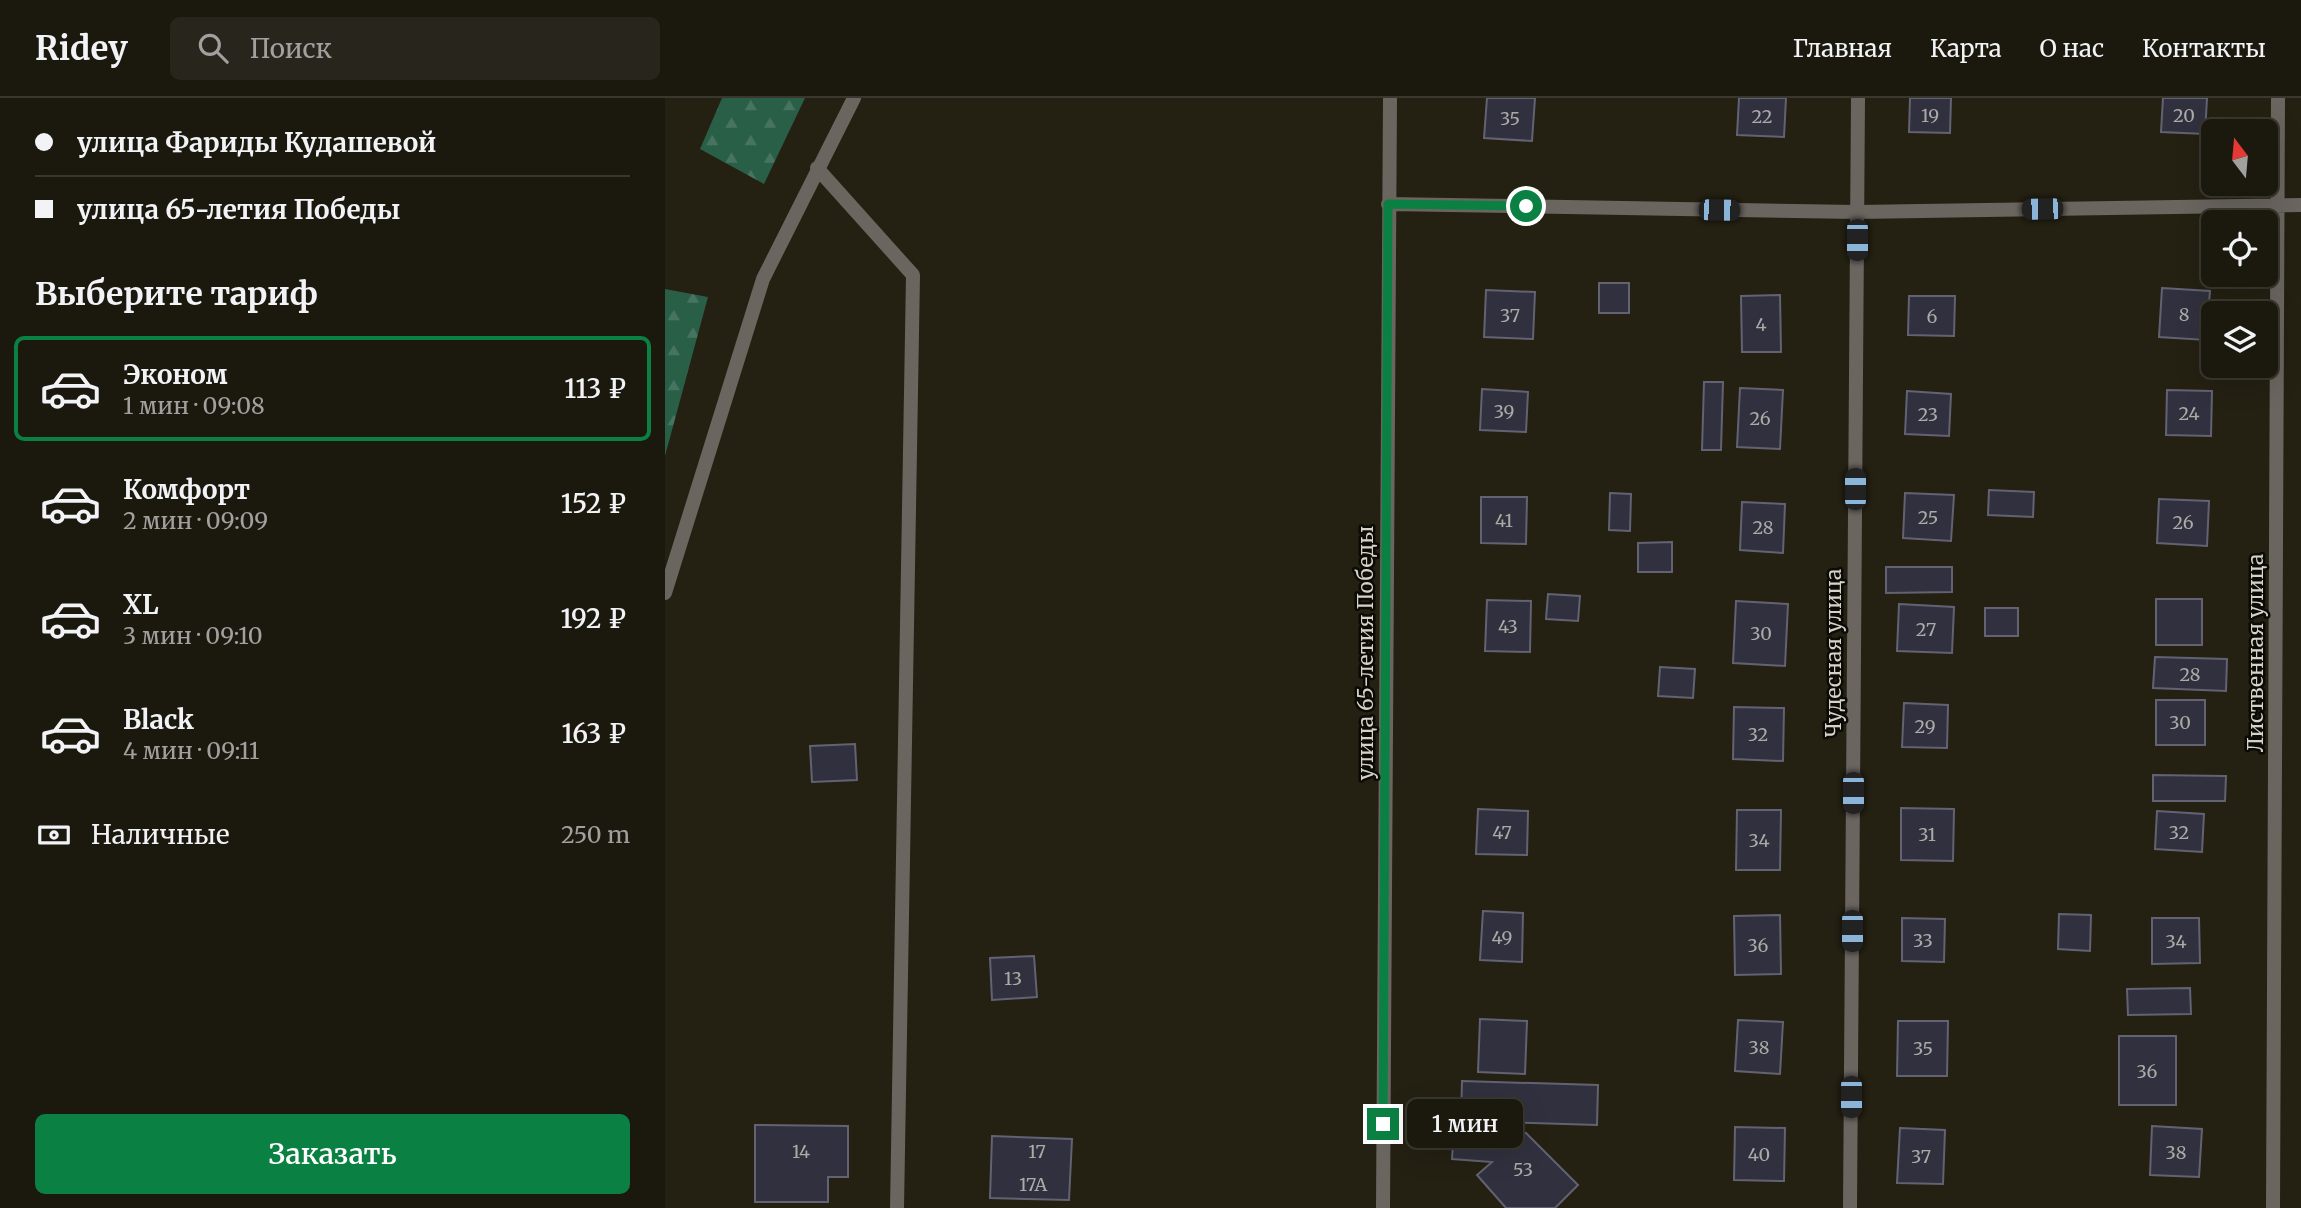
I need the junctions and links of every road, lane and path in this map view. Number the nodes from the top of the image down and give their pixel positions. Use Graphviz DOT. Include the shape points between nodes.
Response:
graph roads {
  1 [pos="854,98"];
  2 [pos="1389,98"];
  3 [pos="1858,98"];
  4 [pos="2278,98"];
  5 [pos="817,168"];
  6 [pos="1388,204"];
  7 [pos="2279,205"];
  8 [pos="2301,205"];
  9 [pos="1857,212"];
  10 [pos="665,593"];
  11 [pos="897,1208"];
  12 [pos="1383,1208"];
  13 [pos="1850,1208"];
  14 [pos="2273,1208"];
  1 -- 5 [label="street"];
  2 -- 6 [label="street, улица 65-летия Победы"];
  3 -- 9 [label="street, Чудесная улица"];
  4 -- 7 [label="street, Лиственная улица"];
  5 -- 10 [label="street" via="763,279"];
  5 -- 11 [label="street" via="913,275"];
  6 -- 9 [label="street"];
  6 -- 12 [label="street, улица 65-летия Победы"];
  7 -- 8 [label="street"];
  7 -- 9 [label="street"];
  7 -- 14 [label="street, Лиственная улица"];
  9 -- 13 [label="street, Чудесная улица"];
}
